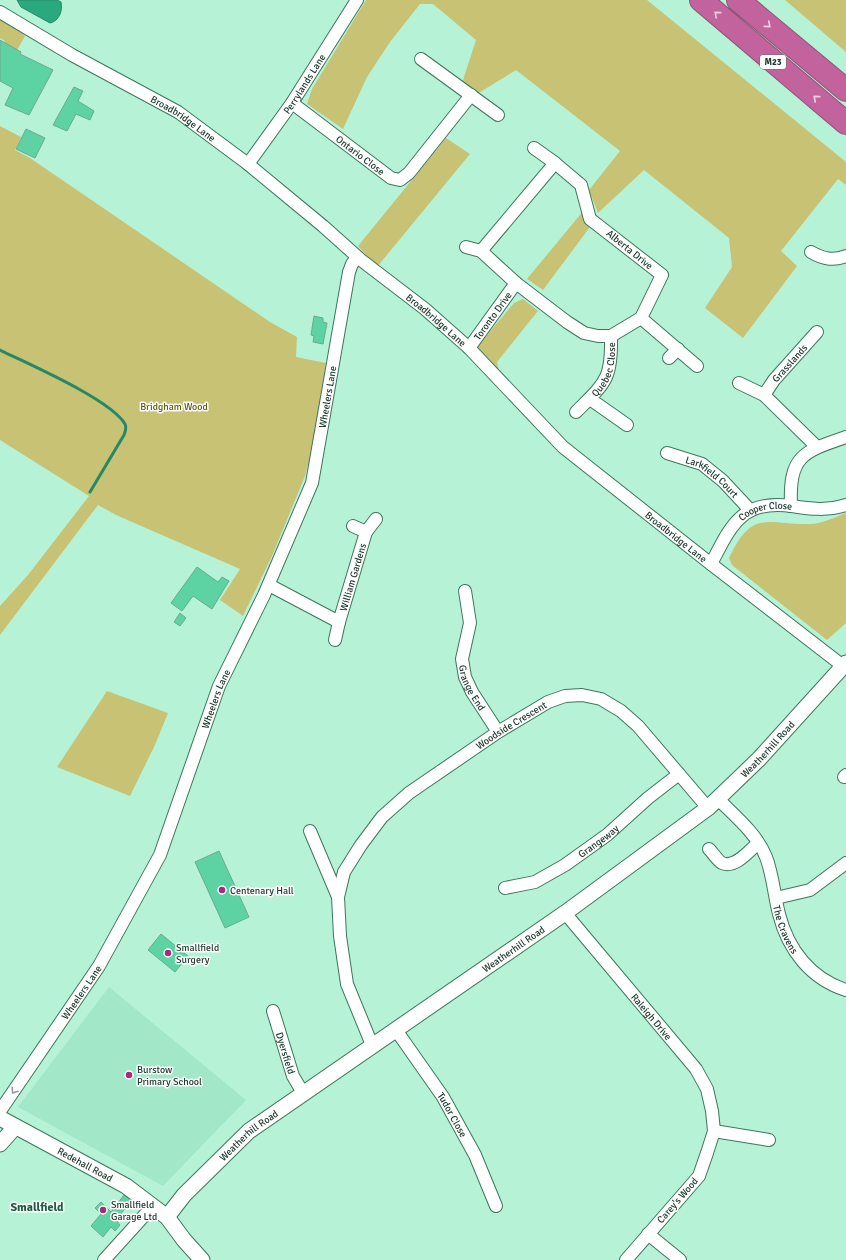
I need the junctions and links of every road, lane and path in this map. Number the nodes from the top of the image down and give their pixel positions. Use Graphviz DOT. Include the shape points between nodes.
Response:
graph roads {
  1 [pos="357,0"];
  2 [pos="701,0"];
  3 [pos="738,0"];
  4 [pos="0,12"];
  5 [pos="421,59"];
  6 [pos="846,90"];
  7 [pos="471,95"];
  8 [pos="292,103"];
  9 [pos="498,115"];
  10 [pos="846,123"];
  11 [pos="534,148"];
  12 [pos="554,163"];
  13 [pos="248,164"];
  14 [pos="466,247"];
  15 [pos="481,251"];
  16 [pos="811,252"];
  17 [pos="846,256"];
  18 [pos="357,257"];
  19 [pos="516,283"];
  20 [pos="641,318"];
  21 [pos="818,332"];
  22 [pos="611,336"];
  23 [pos="469,348"];
  24 [pos="678,349"];
  25 [pos="669,358"];
  26 [pos="697,366"];
  27 [pos="739,383"];
  28 [pos="764,395"];
  29 [pos="590,399"];
  30 [pos="576,412"];
  31 [pos="628,425"];
  32 [pos="846,437"];
  33 [pos="817,447"];
  34 [pos="667,453"];
  35 [pos="846,505"];
  36 [pos="791,506"];
  37 [pos="750,510"];
  38 [pos="376,519"];
  39 [pos="353,526"];
  40 [pos="366,532"];
  41 [pos="711,564"];
  42 [pos="269,585"];
  43 [pos="465,591"];
  44 [pos="339,622"];
  45 [pos="335,640"];
  46 [pos="844,665"];
  47 [pos="498,732"];
  48 [pos="679,774"];
  49 [pos="713,803"];
  50 [pos="310,831"];
  51 [pos="758,843"];
  52 [pos="709,849"];
  53 [pos="846,862"];
  54 [pos="505,888"];
  55 [pos="338,897"];
  56 [pos="776,898"];
  57 [pos="565,913"];
  58 [pos="846,990"];
  59 [pos="273,1011"];
  60 [pos="396,1030"];
  61 [pos="372,1045"];
  62 [pos="303,1092"];
  63 [pos="0,1111"];
  64 [pos="0,1118"];
  65 [pos="15,1127"];
  66 [pos="714,1131"];
  67 [pos="769,1140"];
  68 [pos="0,1144"];
  69 [pos="496,1206"];
  70 [pos="152,1207"];
  71 [pos="167,1217"];
  72 [pos="648,1234"];
  73 [pos="104,1260"];
  74 [pos="202,1260"];
  75 [pos="626,1260"];
  76 [pos="680,1260"];
  1 -- 8 [label="street, Perrylands Lane"];
  10 -- 2 [label="highway, M23, one-way"];
  3 -- 6 [label="highway, M23, one-way"];
  4 -- 13 [label="street, Broadbridge Lane" via="178,112"];
  5 -- 7 [label="street"];
  7 -- 8 [label="street, Ontario Close" via="408,174 400,180 391,178"];
  7 -- 9 [label="street"];
  8 -- 13 [label="street, Perrylands Lane"];
  11 -- 12 [label="street"];
  12 -- 15 [label="street"];
  12 -- 20 [label="street, Alberta Drive" via="581,186 590,218 662,275"];
  13 -- 18 [label="street, Broadbridge Lane"];
  14 -- 15 [label="street"];
  15 -- 19 [label="street"];
  16 -- 17 [label="street" via="833,259"];
  18 -- 23 [label="street, Broadbridge Lane" via="425,309"];
  18 -- 42 [label="street, Wheelers Lane" via="349,272 314,474"];
  19 -- 22 [label="street" via="584,333"];
  19 -- 23 [label="street, Toronto Drive"];
  20 -- 22 [label="street"];
  20 -- 24 [label="street"];
  21 -- 28 [label="street, Grasslands" via="774,380"];
  22 -- 29 [label="street, Quebec Close" via="611,362 607,379"];
  23 -- 41 [label="street, Broadbridge Lane" via="563,446"];
  24 -- 25 [label="street"];
  24 -- 26 [label="street"];
  27 -- 28 [label="street"];
  28 -- 33 [label="street"];
  29 -- 30 [label="street, Quebec Close"];
  29 -- 31 [label="street, Quebec Close"];
  32 -- 33 [label="street"];
  33 -- 36 [label="street" via="804,455 792,473"];
  34 -- 37 [label="street, Larkfield Court" via="702,464 723,481"];
  35 -- 36 [label="street, Cooper Close" via="824,509"];
  36 -- 37 [label="street, Cooper Close" via="762,506"];
  37 -- 41 [label="street, Cooper Close" via="735,522"];
  38 -- 40 [label="street, William Gardens"];
  39 -- 40 [label="street, William Gardens"];
  40 -- 44 [label="street, William Gardens"];
  41 -- 46 [label="street, Broadbridge Lane"];
  42 -- 44 [label="street, William Gardens"];
  42 -- 63 [label="street, Wheelers Lane, one-way" via="221,682 173,822 147,880 99,966"];
  43 -- 47 [label="street, Grange End" via="470,623 462,659 465,677"];
  44 -- 45 [label="street, William Gardens"];
  46 -- 49 [label="street, Weatherhill Road" via="759,760"];
  47 -- 48 [label="street, Woodside Crescent" via="548,702 565,696 582,695 601,699 621,710 638,726"];
  47 -- 55 [label="street, Woodside Crescent" via="409,794 382,817 344,872"];
  48 -- 49 [label="street, Woodside Crescent"];
  48 -- 54 [label="street, Grangeway" via="606,835 565,865 535,882"];
  49 -- 51 [label="street, The Cravens"];
  49 -- 57 [label="street, Weatherhill Road"];
  50 -- 55 [label="street, Woodside Crescent"];
  51 -- 52 [label="street" via="736,862 728,864 722,863"];
  51 -- 56 [label="street, The Cravens" via="766,857"];
  53 -- 56 [label="street" via="810,890"];
  55 -- 61 [label="street, Woodside Crescent" via="340,936 347,984"];
  56 -- 58 [label="street, The Cravens" via="786,935 795,953 817,976"];
  57 -- 60 [label="street, Weatherhill Road"];
  57 -- 66 [label="street, Raleigh Drive" via="696,1068 707,1089"];
  59 -- 62 [label="street, Dyersfield" via="293,1076"];
  60 -- 61 [label="street, Weatherhill Road"];
  60 -- 69 [label="street, Tudor Close" via="443,1097 475,1156"];
  61 -- 62 [label="street, Weatherhill Road"];
  62 -- 71 [label="street, Weatherhill Road" via="249,1131 184,1195"];
  64 -- 65 [label="street, Redehall Road"];
  65 -- 68 [label="street"];
  65 -- 70 [label="street, Redehall Road" via="126,1186"];
  66 -- 67 [label="street"];
  66 -- 72 [label="street, Carey's Wood" via="699,1176"];
  70 -- 71 [label="street, Redehall Road"];
  70 -- 73 [label="street"];
  71 -- 74 [label="street, Redehall Road"];
  72 -- 75 [label="street, Carey's Wood"];
  72 -- 76 [label="street"];
}
